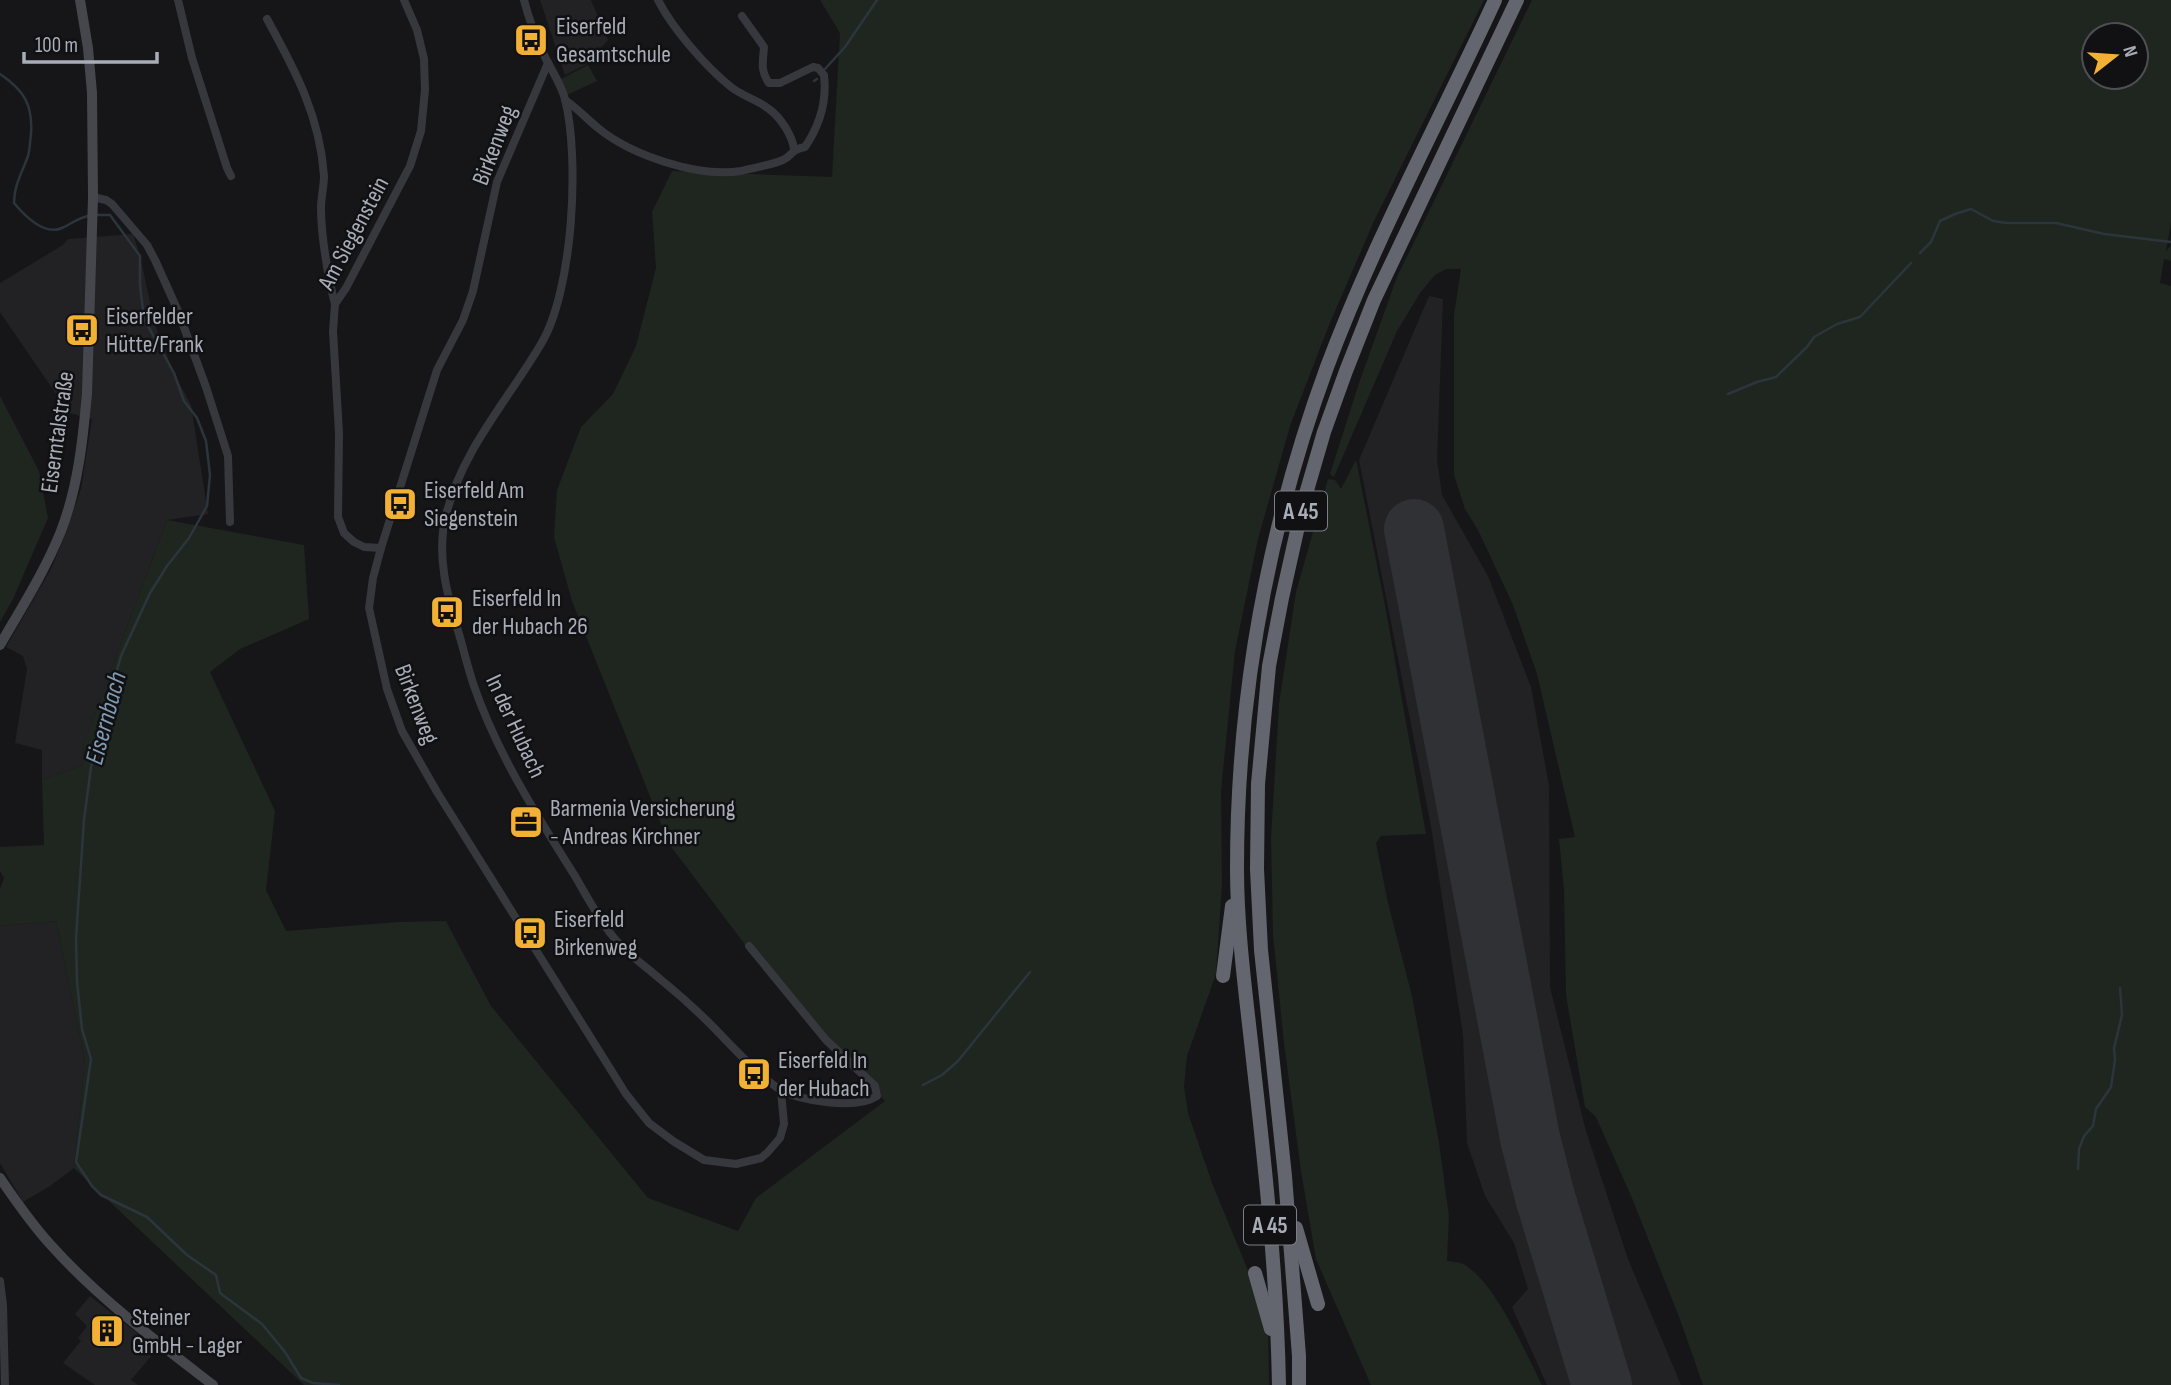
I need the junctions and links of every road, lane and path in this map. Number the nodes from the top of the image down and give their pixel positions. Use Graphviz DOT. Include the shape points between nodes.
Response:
graph roads {
  1 [pos="80,0"];
  2 [pos="178,0"];
  3 [pos="404,0"];
  4 [pos="524,0"];
  5 [pos="658,0"];
  6 [pos="1495,0"];
  7 [pos="1517,0"];
  8 [pos="743,16"];
  9 [pos="267,19"];
  10 [pos="548,63"];
  11 [pos="565,100"];
  12 [pos="794,149"];
  13 [pos="231,177"];
  14 [pos="93,197"];
  15 [pos="335,304"];
  16 [pos="230,522"];
  17 [pos="381,548"];
  18 [pos="0,645"];
  19 [pos="1237,870"];
  20 [pos="749,946"];
  21 [pos="1223,976"];
  22 [pos="781,1091"];
  23 [pos="1284,1176"];
  24 [pos="0,1178"];
  25 [pos="1255,1273"];
  26 [pos="0,1281"];
  27 [pos="1318,1304"];
  28 [pos="1278,1353"];
  29 [pos="5,1385"];
  30 [pos="213,1385"];
  31 [pos="1279,1385"];
  32 [pos="1298,1385"];
  1 -- 14 [label="main road, Eiserntalstraße" via="92,93"];
  2 -- 13 [label="street"];
  3 -- 15 [label="street, Am Siegenstein" via="424,59 421,131 410,166"];
  4 -- 10 [label="street" via="530,26"];
  5 -- 12 [label="street" via="694,50 732,88 770,109 792,137"];
  6 -- 19 [label="highway, A 45" via="1383,233 1328,363 1284,499 1250,665"];
  7 -- 23 [label="highway, A 45" via="1374,300 1346,371 1303,504 1282,598 1262,728 1257,869"];
  8 -- 12 [label="street" via="764,47 761,63 769,83 780,83 813,67 824,75 816,131 805,147"];
  9 -- 15 [label="street" via="306,95 318,136 324,178 321,208"];
  10 -- 11 [label="street"];
  10 -- 17 [label="street, Birkenweg" via="497,182 473,290 437,370"];
  11 -- 12 [label="street" via="599,130 679,166 739,171 784,159"];
  11 -- 22 [label="street, In der Hubach" via="572,184 558,303 542,343 456,483 445,517 445,583 474,686 501,750 611,934"];
  14 -- 16 [label="street" via="113,204 147,245 178,311 228,456"];
  14 -- 18 [label="main road, Eiserntalstraße" via="87,393 79,462 62,529"];
  15 -- 17 [label="street, Am Siegenstein" via="338,517 344,533 354,542"];
  17 -- 22 [label="street, Birkenweg" via="369,608 387,689 402,731 626,1094 649,1123 685,1148 704,1160 736,1164 761,1158 780,1138 784,1124"];
  19 -- 21 [label="highway"];
  19 -- 28 [label="highway, A 45"];
  20 -- 22 [label="street, In der Hubach" via="826,1040 875,1086 877,1096 851,1104"];
  23 -- 27 [label="highway"];
  23 -- 32 [label="highway, A 45"];
  24 -- 30 [label="main road" via="47,1242 79,1274"];
  25 -- 28 [label="highway"];
  26 -- 29 [label="street"];
  28 -- 31 [label="highway, A 45"];
}
